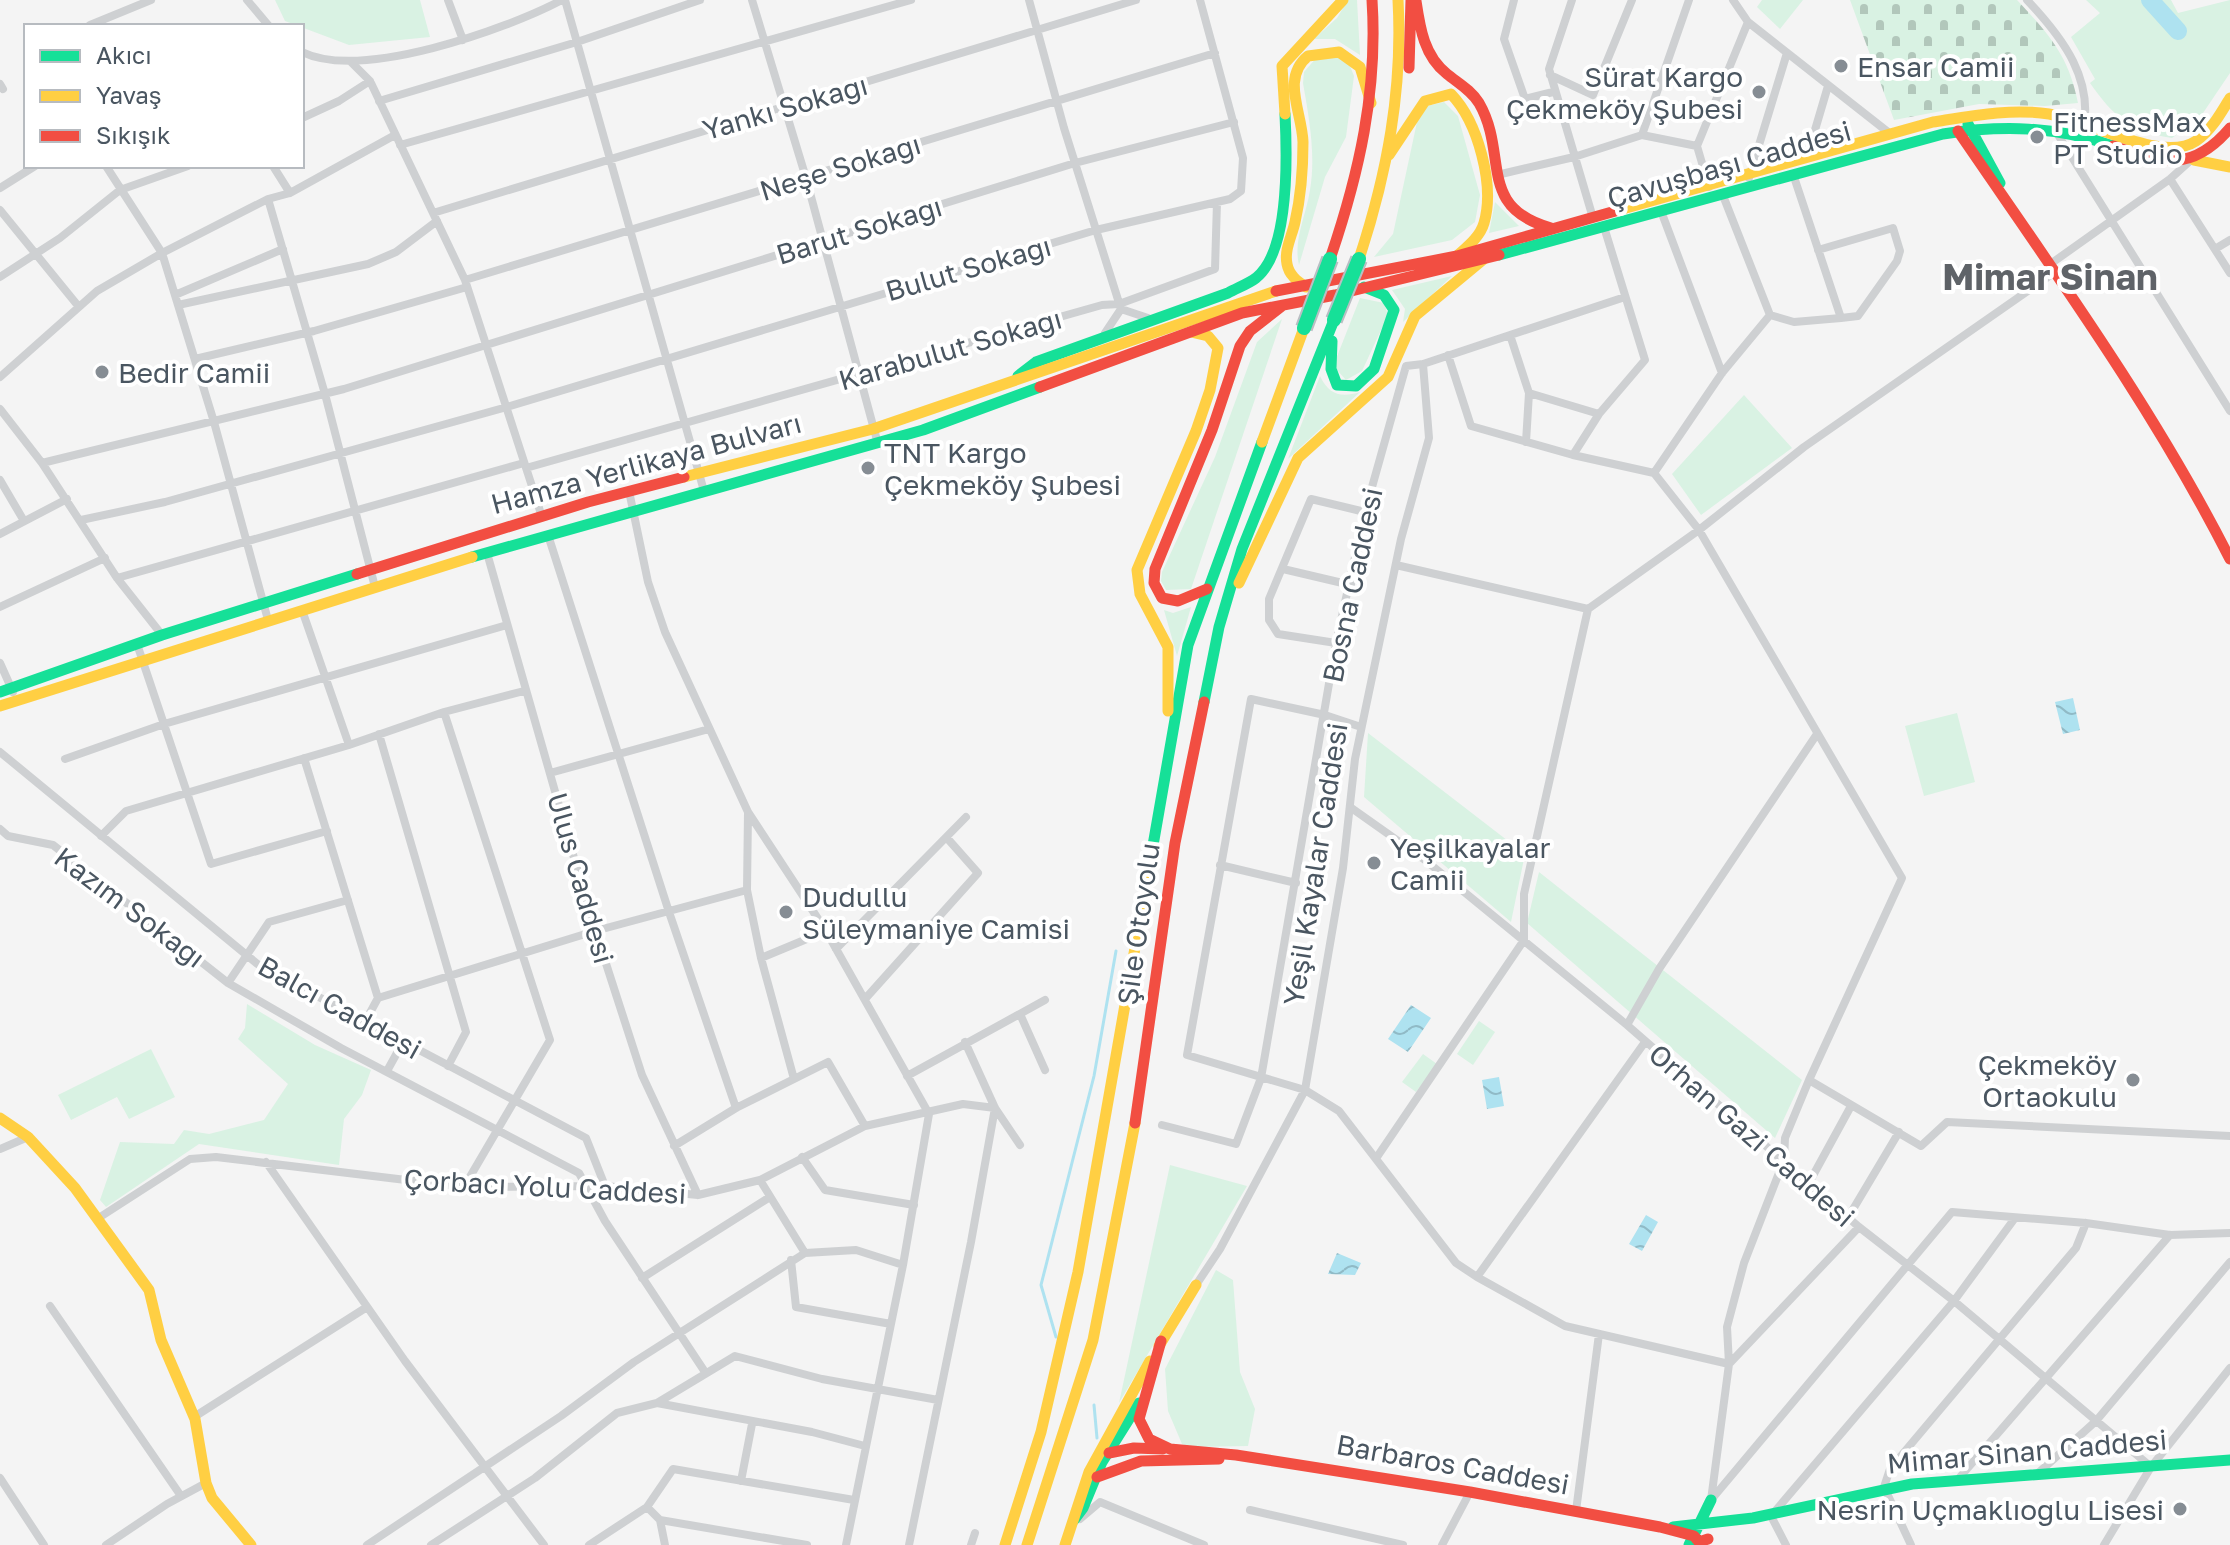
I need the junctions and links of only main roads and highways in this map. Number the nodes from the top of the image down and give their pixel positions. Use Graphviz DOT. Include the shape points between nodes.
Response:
graph roads {
  1 [pos="1343,0"];
  2 [pos="1372,0"];
  3 [pos="1398,0"];
  4 [pos="1413,0"];
  5 [pos="2230,98"];
  6 [pos="1371,103"];
  7 [pos="1396,110"];
  8 [pos="1964,126"];
  9 [pos="2230,128"];
  10 [pos="2084,129"];
  11 [pos="2189,152"];
  12 [pos="1389,155"];
  13 [pos="2230,167"];
  14 [pos="1749,180"];
  15 [pos="1598,222"];
  16 [pos="1556,228"];
  17 [pos="1457,256"];
  18 [pos="1485,258"];
  19 [pos="1306,287"];
  20 [pos="1364,287"];
  21 [pos="1282,306"];
  22 [pos="1334,320"];
  23 [pos="1191,332"];
  24 [pos="1018,376"];
  25 [pos="2226,540"];
  26 [pos="2230,559"];
  27 [pos="1207,589"];
  28 [pos="1219,627"];
  29 [pos="9,692"];
  30 [pos="0,706"];
  31 [pos="1163,785"];
  32 [pos="0,1118"];
  33 [pos="1196,1285"];
  34 [pos="1137,1394"];
  35 [pos="1170,1449"];
  36 [pos="1108,1450"];
  37 [pos="1236,1455"];
  38 [pos="2230,1460"];
  39 [pos="1134,1461"];
  40 [pos="1096,1477"];
  41 [pos="1711,1500"];
  42 [pos="1069,1527"];
  43 [pos="1699,1536"];
  44 [pos="251,1545"];
  45 [pos="1005,1545"];
  46 [pos="1027,1545"];
  47 [pos="1065,1545"];
  1 -- 24 [label="main road" via="1282,66 1288,129 1285,188 1277,243 1267,266 1248,285 1036,362"];
  2 -- 6 [label="main road"];
  3 -- 7 [label="main road" via="1401,57"];
  4 -- 7 [label="main road" via="1409,65"];
  4 -- 16 [label="main road" via="1429,54 1481,107 1512,212 1530,223"];
  5 -- 11 [label="main road"];
  6 -- 19 [label="main road" via="1361,68 1338,50 1309,56 1296,73 1302,151 1287,267"];
  6 -- 27 [label="main road, Şile Otoyolu, bridge" via="1359,173 1330,259"];
  7 -- 12 [label="main road"];
  8 -- 10 [label="main road, Çavuşbaşı Caddesi"];
  8 -- 10 [label="main road, Çavuşbaşı Caddesi" via="2034,113"];
  8 -- 14 [label="main road, Çavuşbaşı Caddesi" via="1793,174"];
  8 -- 14 [label="main road, Çavuşbaşı Caddesi" via="1888,132"];
  8 -- 25 [label="main road"];
  9 -- 11 [label="main road" via="2217,147"];
  10 -- 11 [label="main road, Çavuşbaşı Caddesi" via="2159,161 2173,163"];
  11 -- 13 [label="main road, Çavuşbaşı Caddesi"];
  12 -- 17 [label="main road" via="1425,101 1451,94 1465,107 1487,210 1481,230"];
  12 -- 22 [label="main road, Şile Otoyolu, bridge" via="1359,259"];
  14 -- 15 [label="main road, Çavuşbaşı Caddesi" via="1708,187"];
  14 -- 15 [label="main road, Çavuşbaşı Caddesi" via="1661,211"];
  15 -- 16 [label="main road, Çavuşbaşı Caddesi"];
  15 -- 18 [label="main road, Çavuşbaşı Caddesi"];
  16 -- 17 [label="main road, Çavuşbaşı Caddesi"];
  17 -- 19 [label="main road, Çavuşbaşı Caddesi"];
  18 -- 20 [label="main road, Çavuşbaşı Caddesi"];
  18 -- 28 [label="main road" via="1415,316 1388,377 1298,458"];
  19 -- 24 [label="main road, Hamza Yerlikaya Bulvarı" via="1268,292"];
  20 -- 21 [label="main road, Çavuşbaşı Caddesi"];
  20 -- 22 [label="main road" via="1384,295 1394,310 1374,369 1356,386 1337,385 1330,371"];
  21 -- 23 [label="main road, Hamza Yerlikaya Bulvarı" via="1242,313"];
  21 -- 27 [label="main road" via="1240,346 1155,569 1153,580 1167,601 1180,603"];
  22 -- 28 [label="main road, Şile Otoyolu" via="1242,549"];
  23 -- 29 [label="main road, Hamza Yerlikaya Bulvarı" via="878,444 635,509 141,659"];
  23 -- 31 [label="main road" via="1208,336 1218,348 1214,376 1136,579 1166,639 1170,679"];
  24 -- 29 [label="main road, Hamza Yerlikaya Bulvarı" via="873,429 629,491 162,635"];
  25 -- 26 [label="main road"];
  27 -- 31 [label="main road, Şile Otoyolu" via="1188,645"];
  28 -- 46 [label="main road, Şile Otoyolu" via="1175,843 1140,1097 1093,1340"];
  29 -- 30 [label="main road, Hamza Yerlikaya Bulvarı"];
  31 -- 45 [label="main road, Şile Otoyolu" via="1076,1285 1041,1432"];
  32 -- 44 [label="main road" via="28,1137 75,1188 149,1290 161,1340 194,1417 206,1483"];
  33 -- 34 [label="main road, Yeşil Kayalar Caddesi" via="1161,1341"];
  34 -- 35 [label="main road" via="1142,1431"];
  34 -- 36 [label="main road"];
  35 -- 36 [label="main road"];
  35 -- 37 [label="main road"];
  36 -- 39 [label="main road"];
  36 -- 40 [label="main road"];
  36 -- 42 [label="main road"];
  37 -- 39 [label="main road"];
  37 -- 43 [label="main road, Barbaros Caddesi"];
  38 -- 43 [label="main road, Mimar Sinan Caddesi" via="1960,1477 1884,1487"];
  39 -- 40 [label="main road"];
  40 -- 42 [label="main road"];
  41 -- 43 [label="main road"];
  42 -- 47 [label="main road"];
}
